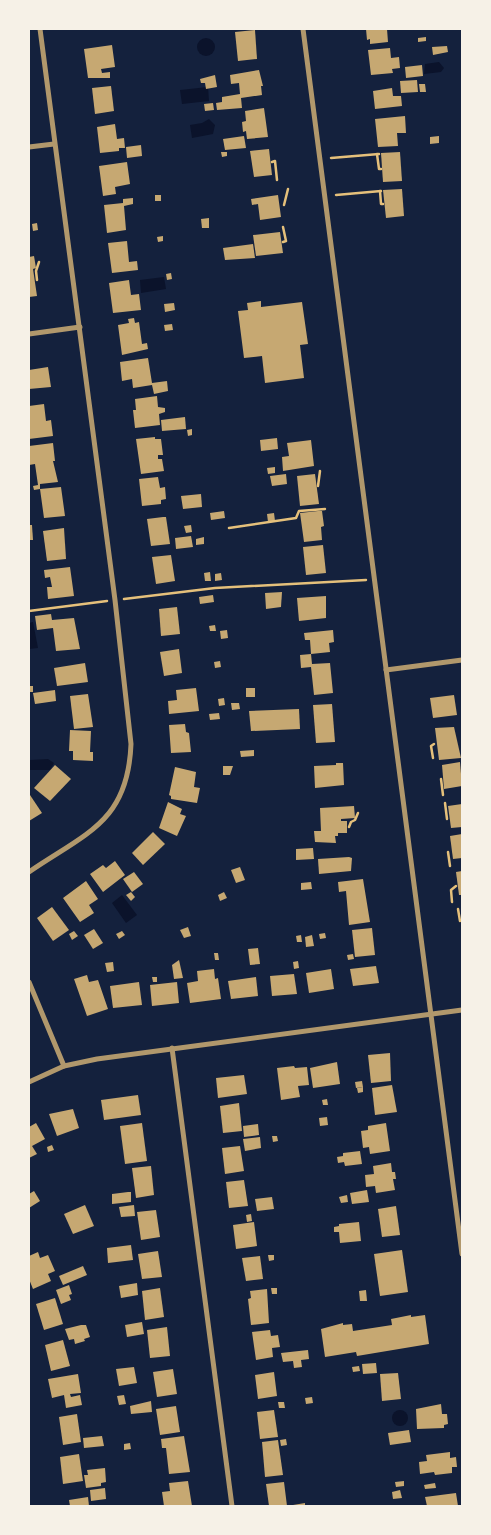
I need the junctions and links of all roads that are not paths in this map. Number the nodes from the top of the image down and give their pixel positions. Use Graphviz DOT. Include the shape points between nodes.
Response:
graph roads {
  1 [pos="40,29"];
  2 [pos="303,29"];
  3 [pos="54,144"];
  4 [pos="29,147"];
  5 [pos="80,327"];
  6 [pos="29,334"];
  7 [pos="462,660"];
  8 [pos="386,670"];
  9 [pos="29,872"];
  10 [pos="29,982"];
  11 [pos="462,1010"];
  12 [pos="432,1014"];
  13 [pos="172,1048"];
  14 [pos="64,1066"];
  15 [pos="29,1082"];
  16 [pos="462,1254"];
  17 [pos="232,1506"];
  1 -- 3 [label="street"];
  2 -- 8 [label="street"];
  3 -- 4 [label="street"];
  3 -- 5 [label="street"];
  5 -- 6 [label="street"];
  5 -- 9 [label="street" via="115,600 130,731 130,762 124,791 112,811 94,828"];
  7 -- 8 [label="street"];
  8 -- 12 [label="street"];
  10 -- 14 [label="street"];
  11 -- 12 [label="street"];
  12 -- 13 [label="street"];
  12 -- 16 [label="street"];
  13 -- 14 [label="street"];
  13 -- 17 [label="street"];
  14 -- 15 [label="street"];
}
